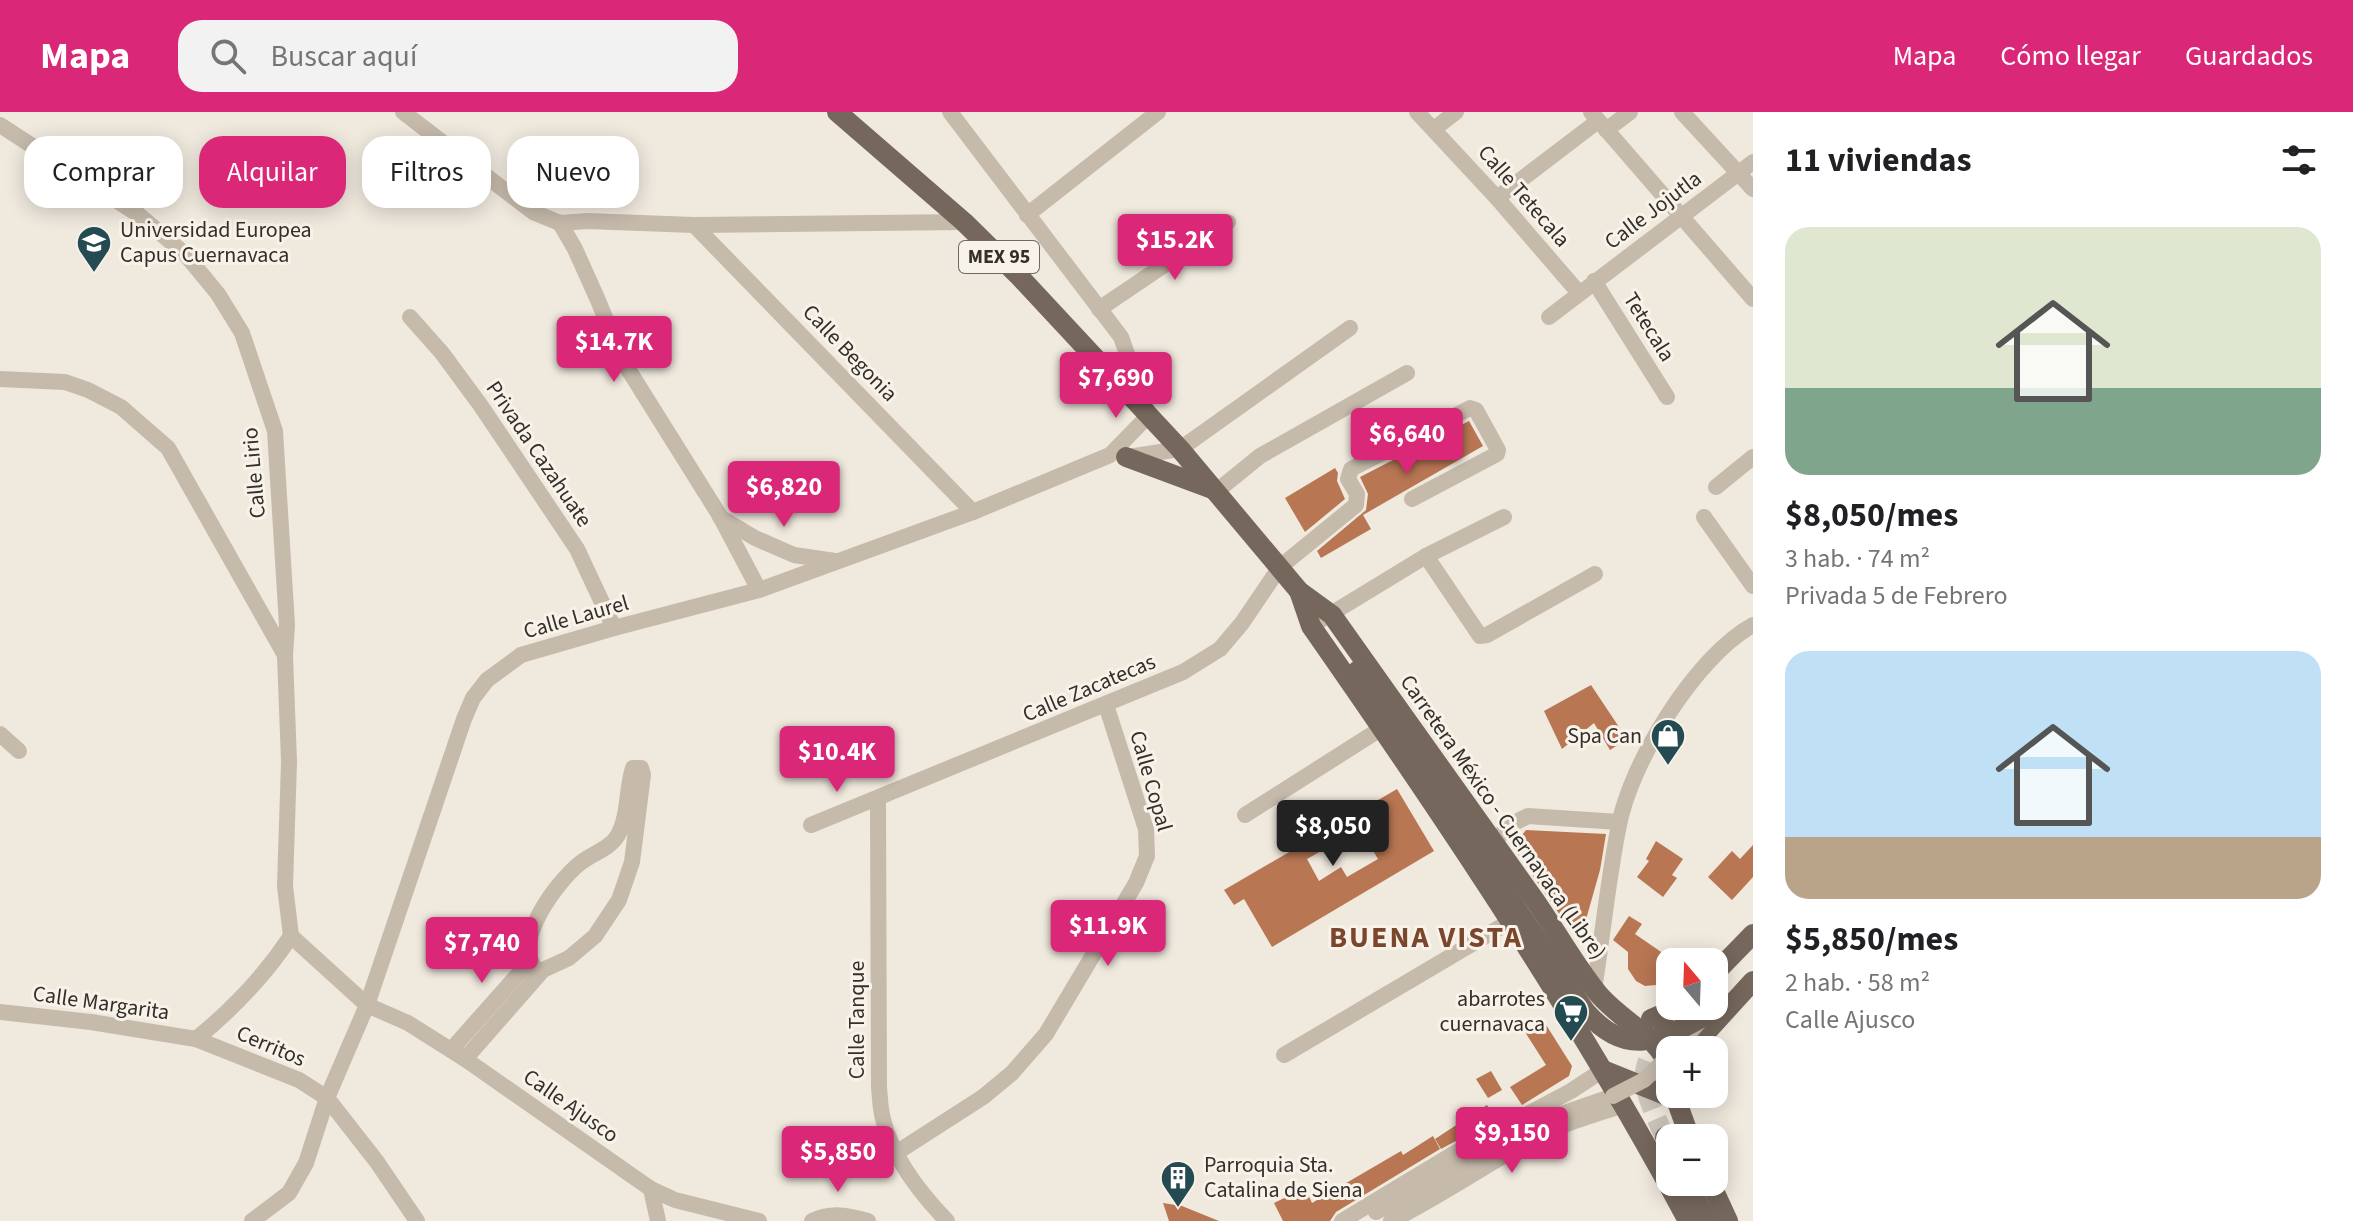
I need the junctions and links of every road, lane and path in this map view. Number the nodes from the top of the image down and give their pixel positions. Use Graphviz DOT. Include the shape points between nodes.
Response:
graph roads {
  1 [pos="403,112"];
  2 [pos="837,112"];
  3 [pos="950,112"];
  4 [pos="1158,112"];
  5 [pos="1417,112"];
  6 [pos="1456,112"];
  7 [pos="1630,112"];
  8 [pos="1682,112"];
  9 [pos="1598,121"];
  10 [pos="0,125"];
  11 [pos="1434,129"];
  12 [pos="1753,162"];
  13 [pos="1738,174"];
  14 [pos="1753,189"];
  15 [pos="1497,198"];
  16 [pos="1027,215"];
  17 [pos="1682,218"];
  18 [pos="964,222"];
  19 [pos="1228,222"];
  20 [pos="560,223"];
  21 [pos="694,225"];
  22 [pos="1594,281"];
  23 [pos="1579,293"];
  24 [pos="1753,299"];
  25 [pos="1099,309"];
  26 [pos="410,317"];
  27 [pos="1549,317"];
  28 [pos="1350,328"];
  29 [pos="1407,373"];
  30 [pos="0,379"];
  31 [pos="1667,397"];
  32 [pos="1149,415"];
  33 [pos="1180,449"];
  34 [pos="1118,456"];
  35 [pos="1753,457"];
  36 [pos="1716,487"];
  37 [pos="1217,491"];
  38 [pos="1412,499"];
  39 [pos="973,512"];
  40 [pos="720,516"];
  41 [pos="1504,517"];
  42 [pos="1704,517"];
  43 [pos="1426,556"];
  44 [pos="841,561"];
  45 [pos="1280,567"];
  46 [pos="1595,574"];
  47 [pos="1753,586"];
  48 [pos="759,590"];
  49 [pos="1321,621"];
  50 [pos="1753,625"];
  51 [pos="614,628"];
  52 [pos="285,655"];
  53 [pos="1106,705"];
  54 [pos="1382,728"];
  55 [pos="0,734"];
  56 [pos="19,751"];
  57 [pos="878,799"];
  58 [pos="1245,815"];
  59 [pos="1619,822"];
  60 [pos="811,825"];
  61 [pos="1492,843"];
  62 [pos="608,847"];
  63 [pos="632,862"];
  64 [pos="1473,863"];
  65 [pos="1509,922"];
  66 [pos="1753,934"];
  67 [pos="291,936"];
  68 [pos="1753,949"];
  69 [pos="1728,960"];
  70 [pos="1753,965"];
  71 [pos="536,966"];
  72 [pos="1728,974"];
  73 [pos="1753,981"];
  74 [pos="1728,987"];
  75 [pos="1594,989"];
  76 [pos="1553,992"];
  77 [pos="1728,996"];
  78 [pos="367,1005"];
  79 [pos="0,1012"];
  80 [pos="1656,1017"];
  81 [pos="1661,1020"];
  82 [pos="1688,1020"];
  83 [pos="1695,1020"];
  84 [pos="1631,1023"];
  85 [pos="196,1039"];
  86 [pos="1656,1047"];
  87 [pos="458,1054"];
  88 [pos="1284,1055"];
  89 [pos="1656,1068"];
  90 [pos="1603,1070"];
  91 [pos="1656,1072"];
  92 [pos="1656,1090"];
  93 [pos="1656,1097"];
  94 [pos="327,1098"];
  95 [pos="1623,1105"];
  96 [pos="896,1153"];
  97 [pos="651,1189"];
  98 [pos="1694,1196"];
  99 [pos="1716,1196"];
  100 [pos="252,1221"];
  101 [pos="417,1221"];
  102 [pos="658,1221"];
  103 [pos="759,1221"];
  104 [pos="812,1221"];
  105 [pos="868,1221"];
  106 [pos="947,1221"];
  107 [pos="1342,1221"];
  108 [pos="1361,1221"];
  109 [pos="1391,1221"];
  110 [pos="1688,1221"];
  111 [pos="1707,1221"];
  112 [pos="1728,1221"];
  1 -- 20 [label="street" via="533,212"];
  2 -- 18 [label="main road, Carretera México - Cuernavaca (Libre) / MEX 95"];
  3 -- 16 [label="street"];
  4 -- 16 [label="street"];
  5 -- 11 [label="street, Calle Tetecala"];
  6 -- 11 [label="street"];
  7 -- 9 [label="street"];
  8 -- 13 [label="street"];
  9 -- 15 [label="street"];
  9 -- 17 [label="street"];
  10 -- 52 [label="street, Calle Lirio" via="139,215 185,254 242,333 275,431"];
  11 -- 15 [label="street, Calle Tetecala"];
  12 -- 13 [label="street, Calle Jojutla"];
  13 -- 14 [label="street"];
  13 -- 17 [label="street, Calle Jojutla"];
  15 -- 23 [label="street, Calle Tetecala"];
  16 -- 25 [label="street"];
  17 -- 22 [label="street, Calle Jojutla"];
  17 -- 24 [label="street"];
  18 -- 21 [label="street"];
  18 -- 32 [label="main road, Carretera México - Cuernavaca (Libre) / MEX 95"];
  19 -- 25 [label="street"];
  20 -- 21 [label="street"];
  20 -- 40 [label="street" via="623,361"];
  21 -- 39 [label="street, Calle Begonia"];
  22 -- 23 [label="street, Calle Jojutla"];
  22 -- 31 [label="street, Tetecala"];
  23 -- 27 [label="street, Calle Jojutla"];
  25 -- 32 [label="street" via="1121,337"];
  26 -- 51 [label="street, Privada Cazahuate" via="481,406 577,549"];
  28 -- 33 [label="street"];
  29 -- 37 [label="street" via="1260,456"];
  30 -- 52 [label="street" via="65,382 88,390 121,407 168,448"];
  32 -- 33 [label="main road, Carretera México - Cuernavaca (Libre) / MEX 95"];
  32 -- 34 [label="street, Calle Laurel"];
  33 -- 34 [label="street, Calle Laurel"];
  33 -- 37 [label="main road, Carretera México - Cuernavaca (Libre) / MEX 95"];
  34 -- 37 [label="main road"];
  34 -- 39 [label="street, Calle Laurel"];
  35 -- 36 [label="street"];
  37 -- 45 [label="main road, Carretera México - Cuernavaca (Libre) / MEX 95"];
  38 -- 45 [label="street, Calle Zacatecas" via="1497,454 1476,410 1470,408 1351,469 1348,479 1357,494 1356,505"];
  39 -- 44 [label="street, Calle Laurel"];
  40 -- 44 [label="street" via="794,555"];
  40 -- 48 [label="street"];
  41 -- 43 [label="street"];
  42 -- 47 [label="street"];
  43 -- 46 [label="street" via="1480,636"];
  43 -- 49 [label="street"];
  44 -- 48 [label="street, Calle Laurel"];
  45 -- 49 [label="main road, Carretera México - Cuernavaca (Libre) / MEX 95"];
  45 -- 53 [label="street, Calle Zacatecas" via="1220,649 1183,672"];
  48 -- 51 [label="street, Calle Laurel"];
  49 -- 54 [label="main road, Carretera México - Cuernavaca (Libre) / MEX 95"];
  49 -- 61 [label="main road, Carretera México - Cuernavaca (Libre) / MEX 95"];
  49 -- 82 [label="main road, bridge" via="1586,1012 1610,1034 1633,1042 1663,1038"];
  50 -- 59 [label="street" via="1694,678 1641,763"];
  51 -- 78 [label="street, Calle Laurel" via="521,655 487,680 473,698"];
  52 -- 67 [label="street, Calle Lirio" via="285,886"];
  53 -- 57 [label="street, Calle Zacatecas"];
  53 -- 96 [label="street, Calle Copal" via="1146,829 1147,856 1136,883 1046,1034 1012,1073"];
  54 -- 58 [label="street"];
  54 -- 64 [label="main road, Carretera México - Cuernavaca (Libre) / MEX 95"];
  55 -- 56 [label="street"];
  57 -- 60 [label="street, Calle Zacatecas"];
  57 -- 96 [label="street, Calle Tanque" via="879,1087"];
  59 -- 61 [label="street" via="1528,816"];
  59 -- 75 [label="street"];
  61 -- 64 [label="street"];
  61 -- 75 [label="main road, Carretera México - Cuernavaca (Libre) / MEX 95"];
  62 -- 63 [label="street" via="619,847"];
  62 -- 63 [label="street" via="623,824 630,776 637,766 643,775"];
  62 -- 71 [label="street" via="577,865 545,903 532,933"];
  63 -- 71 [label="street" via="619,900 595,936 569,958"];
  64 -- 65 [label="main road, Carretera México - Cuernavaca (Libre) / MEX 95"];
  65 -- 76 [label="main road, Carretera México - Cuernavaca (Libre) / MEX 95"];
  65 -- 88 [label="street"];
  66 -- 69 [label="main road"];
  67 -- 78 [label="street, Calle Ajusco"];
  67 -- 85 [label="street" via="254,987"];
  68 -- 72 [label="main road"];
  70 -- 74 [label="main road"];
  71 -- 87 [label="street"];
  73 -- 77 [label="main road"];
  75 -- 76 [label="main road" via="1574,999"];
  75 -- 84 [label="main road, Carretera México - Cuernavaca (Libre) / MEX 95" via="1612,1011"];
  76 -- 90 [label="main road, Carretera México - Cuernavaca (Libre) / MEX 95"];
  78 -- 87 [label="street, Calle Ajusco"];
  78 -- 94 [label="street, Calle Laurel"];
  79 -- 85 [label="street, Calle Margarita"];
  80 -- 84 [label="main road"];
  81 -- 83 [label="main road" via="1673,1035 1694,1038"];
  84 -- 86 [label="main road, Carretera México - Cuernavaca (Libre) / MEX 95"];
  84 -- 90 [label="main road"];
  85 -- 94 [label="street, Cerritos" via="299,1080"];
  87 -- 97 [label="street, Calle Ajusco"];
  89 -- 108 [label="street, bridge" via="1626,1091 1538,1122"];
  90 -- 91 [label="main road"];
  90 -- 92 [label="main road"];
  90 -- 95 [label="main road, MEX 95"];
  90 -- 107 [label="street"];
  93 -- 95 [label="main road"];
  94 -- 100 [label="street, Calle Laurel" via="306,1163 289,1193"];
  94 -- 101 [label="street"];
  95 -- 109 [label="street" via="1531,1140"];
  95 -- 110 [label="main road, MEX 95"];
  96 -- 106 [label="street, Calle Tanque"];
  97 -- 102 [label="street"];
  97 -- 103 [label="street, Calle Ajusco"];
  98 -- 111 [label="main road"];
  99 -- 112 [label="main road"];
  104 -- 105 [label="street" via="841,1214"];
}
